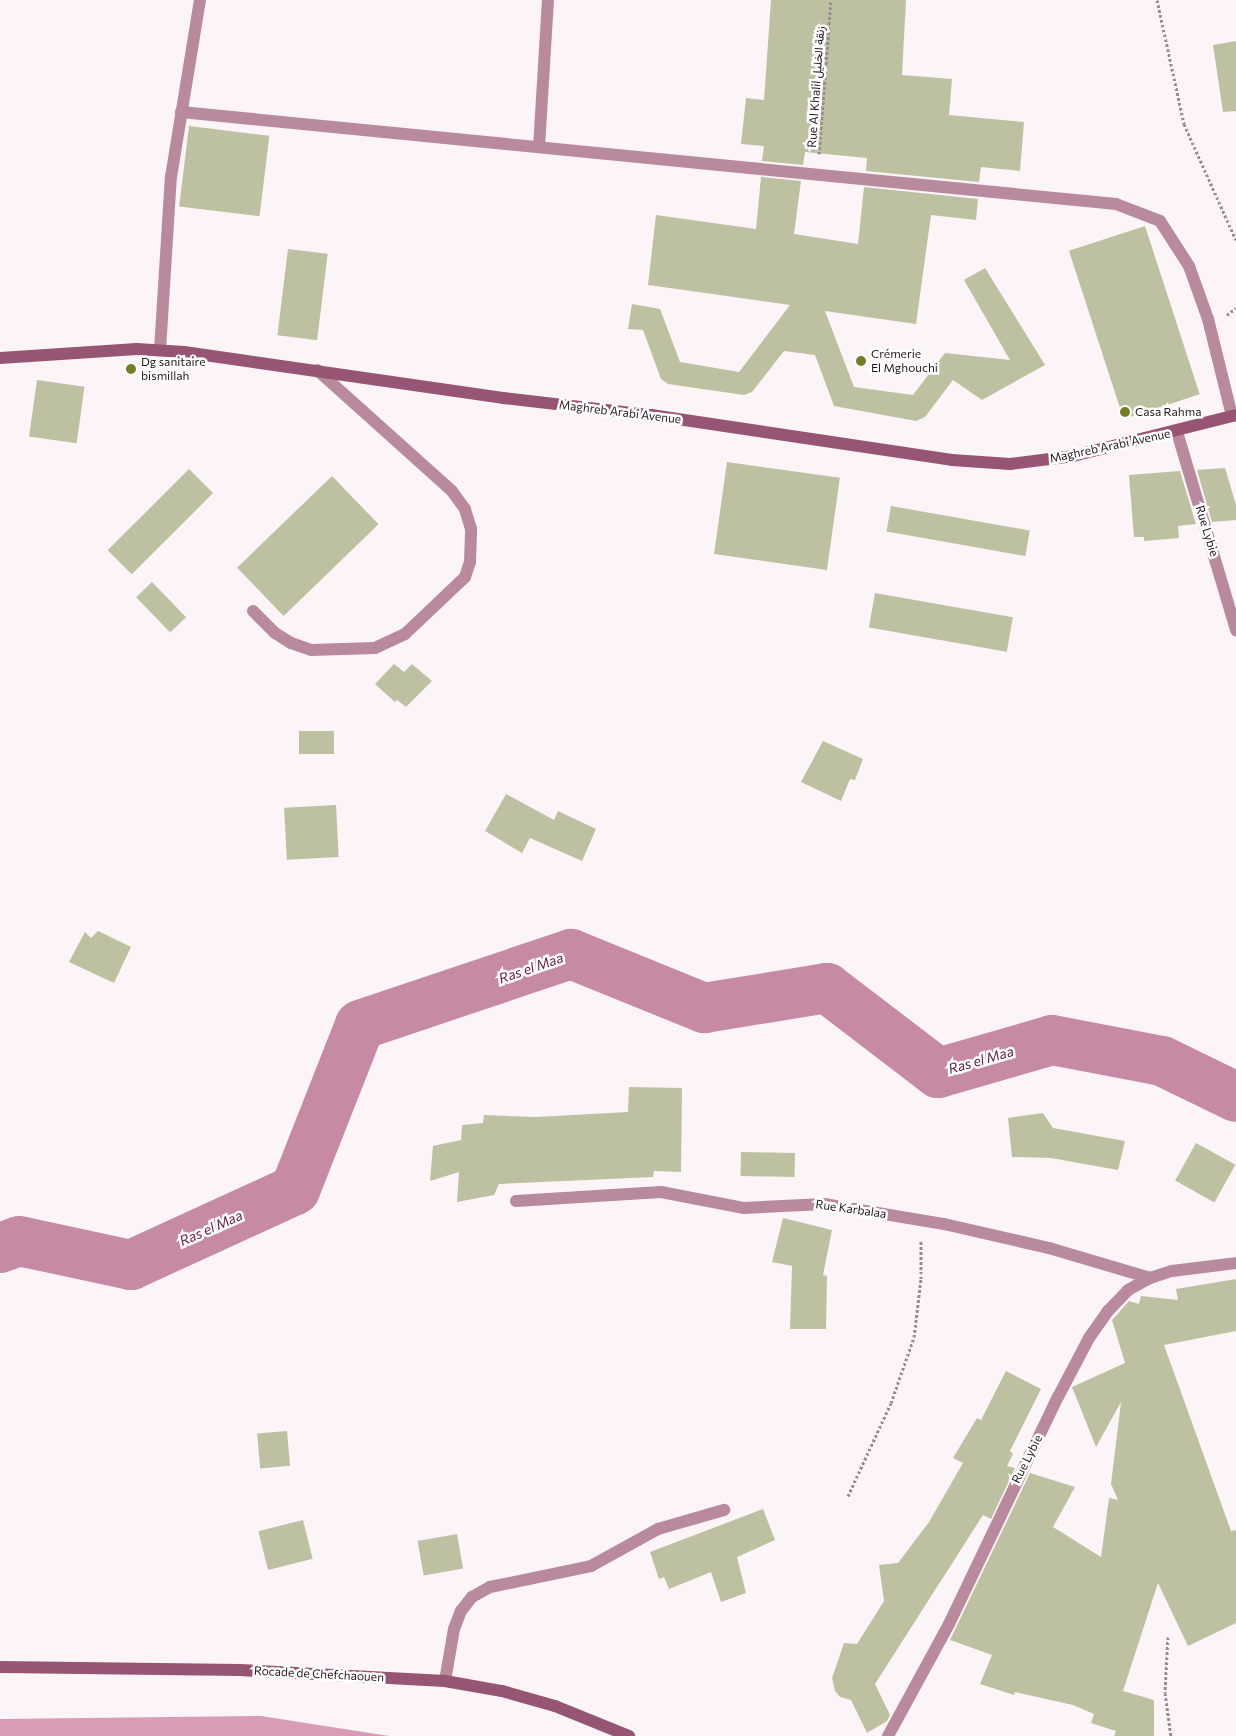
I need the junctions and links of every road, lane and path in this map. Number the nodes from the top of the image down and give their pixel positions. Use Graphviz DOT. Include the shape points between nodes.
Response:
graph roads {
  1 [pos="200,0"];
  2 [pos="548,0"];
  3 [pos="831,0"];
  4 [pos="1157,0"];
  5 [pos="181,112"];
  6 [pos="539,147"];
  7 [pos="817,175"];
  8 [pos="1236,240"];
  9 [pos="160,350"];
  10 [pos="0,358"];
  11 [pos="317,370"];
  12 [pos="1234,416"];
  13 [pos="1177,432"];
  14 [pos="254,611"];
  15 [pos="1236,630"];
  16 [pos="516,1201"];
  17 [pos="920,1220"];
  18 [pos="1236,1263"];
  19 [pos="1150,1278"];
  20 [pos="848,1496"];
  21 [pos="724,1510"];
  22 [pos="1168,1637"];
  23 [pos="0,1667"];
  24 [pos="445,1681"];
  25 [pos="629,1736"];
  26 [pos="888,1736"];
  27 [pos="1171,1736"];
  1 -- 5 [label="street"];
  2 -- 6 [label="street"];
  3 -- 7 [label="path, Rue Al Khalil زنقة الخليل"];
  4 -- 8 [label="path" via="1184,124"];
  5 -- 6 [label="street"];
  5 -- 9 [label="street" via="171,177"];
  6 -- 7 [label="street"];
  7 -- 12 [label="street" via="1116,204 1160,221 1189,266 1208,319"];
  9 -- 10 [label="street, Maghreb Arabi Avenue" via="37,353"];
  9 -- 11 [label="street, Maghreb Arabi Avenue"];
  11 -- 13 [label="street, Maghreb Arabi Avenue" via="408,386 651,415 952,460 1010,464 1064,458"];
  11 -- 14 [label="street" via="452,491 465,509 471,529 470,562 465,577 405,634 375,648 311,650 291,643"];
  12 -- 13 [label="street, Maghreb Arabi Avenue"];
  13 -- 15 [label="street, Rue Lybie"];
  16 -- 17 [label="street, Rue Karbalaa" via="661,1192 744,1208 824,1204"];
  17 -- 19 [label="street, Rue Karbalaa" via="1049,1248"];
  17 -- 20 [label="path" via="921,1279 914,1337 890,1403"];
  18 -- 19 [label="street, Rue Lybie" via="1172,1271"];
  19 -- 26 [label="street, Rue Lybie" via="1128,1290 1090,1338 1012,1488 949,1624"];
  21 -- 24 [label="street" via="658,1529 591,1566 490,1587 472,1597 461,1610 454,1629"];
  22 -- 27 [label="path" via="1165,1693"];
  23 -- 24 [label="street, Rocade de Chefchaouen" via="240,1670"];
  24 -- 25 [label="street, Rocade de Chefchaouen" via="502,1691 555,1706"];
}
